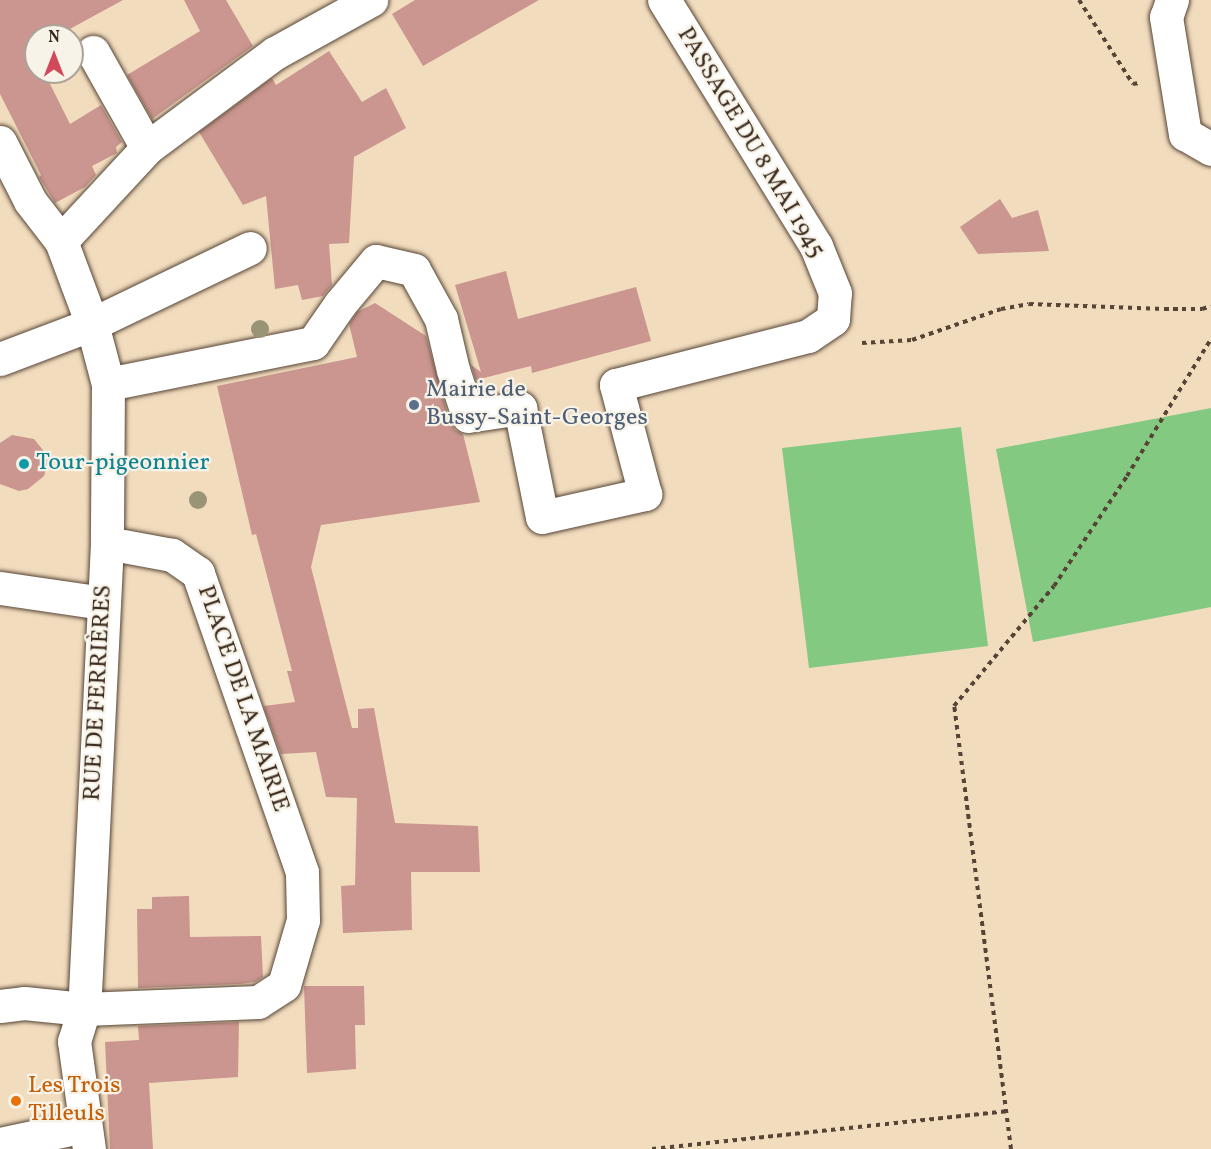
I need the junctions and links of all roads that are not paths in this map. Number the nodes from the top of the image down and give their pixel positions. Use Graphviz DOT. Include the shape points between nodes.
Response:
graph roads {
  1 [pos="371,0"];
  2 [pos="664,0"];
  3 [pos="1172,0"];
  4 [pos="93,52"];
  5 [pos="0,142"];
  6 [pos="147,148"];
  7 [pos="1211,149"];
  8 [pos="61,241"];
  9 [pos="250,248"];
  10 [pos="93,324"];
  11 [pos="0,359"];
  12 [pos="108,384"];
  13 [pos="107,543"];
  14 [pos="0,588"];
  15 [pos="103,603"];
  16 [pos="0,1005"];
  17 [pos="84,1009"];
  18 [pos="87,1138"];
  19 [pos="0,1144"];
  1 -- 6 [label="street" via="275,53"];
  2 -- 12 [label="street, PASSAGE DU 8 MAI 1945" via="816,246 835,293 833,319 808,336 616,385 645,494 542,517 520,408 468,416 441,319 414,270 375,261 313,343"];
  3 -- 7 [label="street" via="1166,17 1185,134"];
  4 -- 6 [label="street"];
  5 -- 8 [label="street, RUE DE FERRIÈRES" via="30,201"];
  6 -- 8 [label="street"];
  8 -- 10 [label="street, RUE DE FERRIÈRES"];
  9 -- 10 [label="street"];
  10 -- 11 [label="street"];
  10 -- 12 [label="street, RUE DE FERRIÈRES"];
  12 -- 13 [label="street, RUE DE FERRIÈRES"];
  13 -- 15 [label="street, RUE DE FERRIÈRES"];
  13 -- 17 [label="street, PLACE DE LA MAIRIE" via="172,555 198,573 302,872 303,920 284,985 258,1002"];
  14 -- 15 [label="street"];
  15 -- 17 [label="street, RUE DE FERRIÈRES"];
  16 -- 17 [label="street, PLACE DE LA MAIRIE" via="24,1003"];
  17 -- 18 [label="street, RUE DE FERRIÈRES" via="74,1041"];
  18 -- 19 [label="street"];
}
